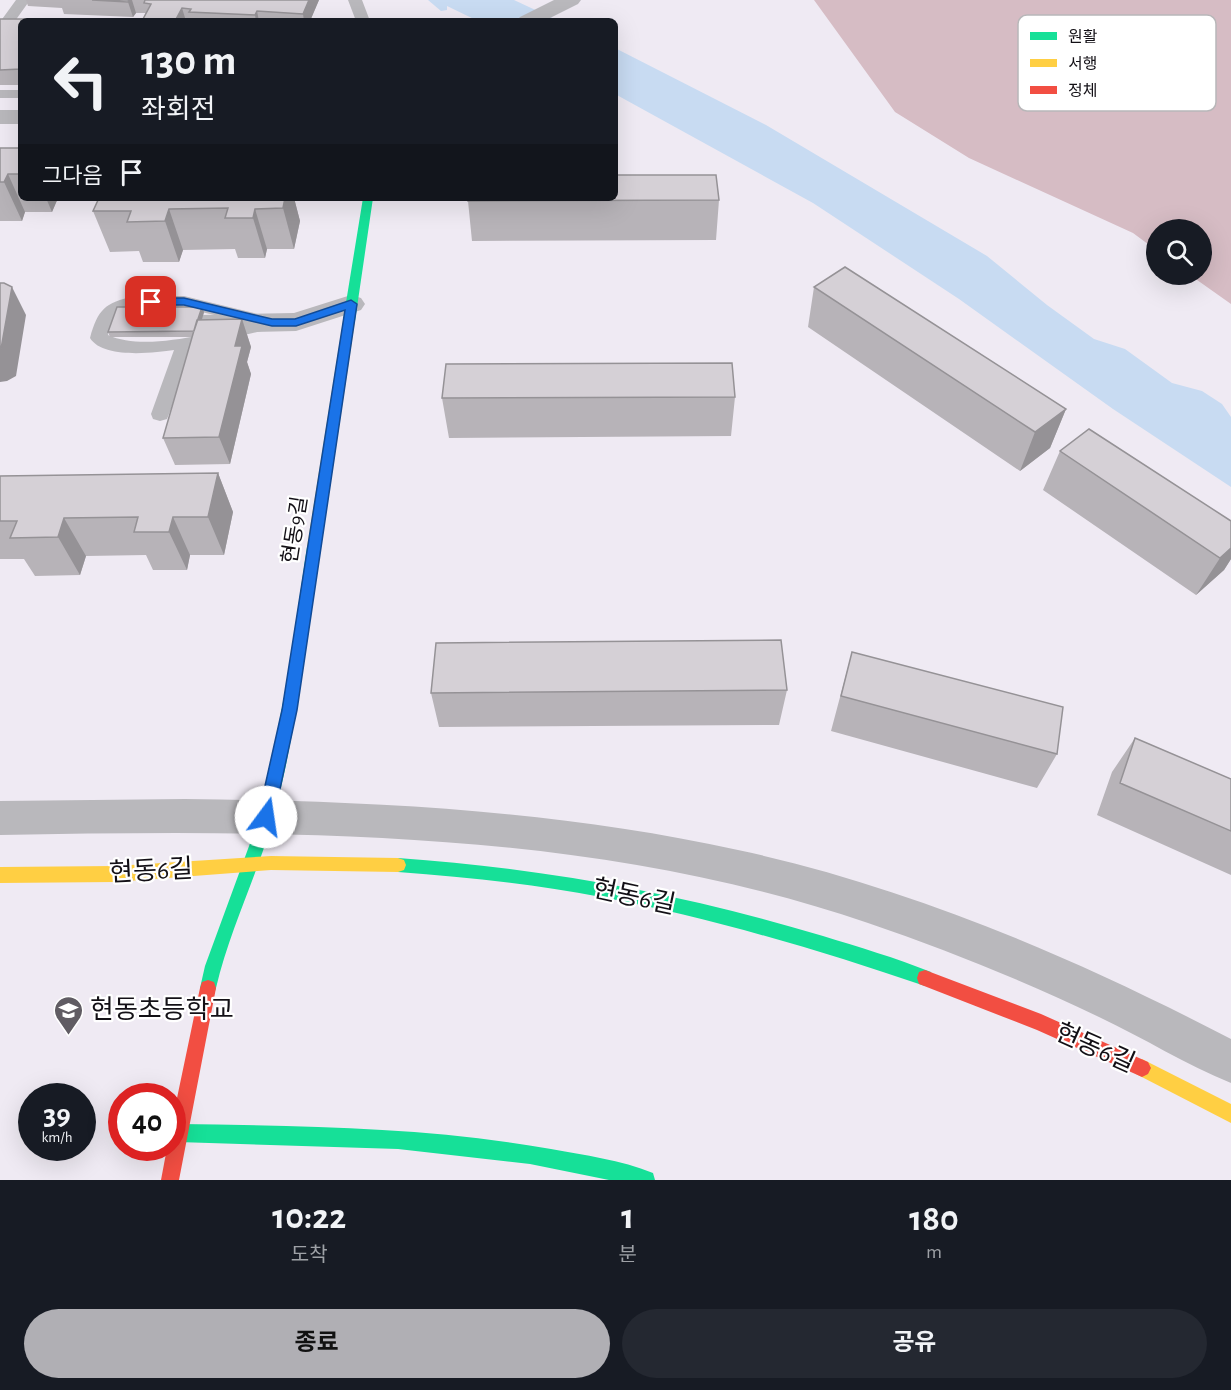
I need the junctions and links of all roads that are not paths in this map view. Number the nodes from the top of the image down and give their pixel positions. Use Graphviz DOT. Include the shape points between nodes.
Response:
graph roads {
  1 [pos="23,0"];
  2 [pos="355,0"];
  3 [pos="570,1"];
  4 [pos="362,18"];
  5 [pos="533,18"];
  6 [pos="0,32"];
  7 [pos="0,94"];
  8 [pos="18,94"];
  9 [pos="0,117"];
  10 [pos="18,117"];
  11 [pos="368,201"];
  12 [pos="351,304"];
  13 [pos="272,323"];
  14 [pos="193,334"];
  15 [pos="160,414"];
  16 [pos="266,817"];
  17 [pos="0,818"];
  18 [pos="247,864"];
  19 [pos="0,875"];
  20 [pos="1231,1062"];
  21 [pos="186,1094"];
  22 [pos="1231,1114"];
  23 [pos="186,1134"];
  24 [pos="173,1161"];
  25 [pos="532,1167"];
  26 [pos="170,1180"];
  27 [pos="646,1180"];
  1 -- 6 [label="lane"];
  2 -- 4 [label="lane"];
  3 -- 5 [label="street"];
  7 -- 8 [label="lane"];
  9 -- 10 [label="street"];
  11 -- 12 [label="street, 현동9길"];
  12 -- 13 [label="street" via="296,322"];
  12 -- 16 [label="street, 현동9길" via="289,710"];
  13 -- 14 [label="street"];
  13 -- 14 [label="lane" via="184,302 134,302 111,309 99,338 116,346"];
  14 -- 15 [label="lane"];
  16 -- 17 [label="street, 현동6길"];
  16 -- 18 [label="street, 현동9길"];
  16 -- 20 [label="street, 현동6길" via="390,821 520,832 737,868 848,896 1077,985"];
  18 -- 19 [label="street, 현동6길" via="115,874"];
  18 -- 21 [label="street, 현동9길" via="213,961"];
  18 -- 22 [label="street, 현동6길" via="422,866 520,875 734,919 860,956 983,1000 1124,1059"];
  23 -- 25 [label="street" via="411,1140"];
  24 -- 26 [label="street, 현동9길"];
  25 -- 27 [label="street"];
}
